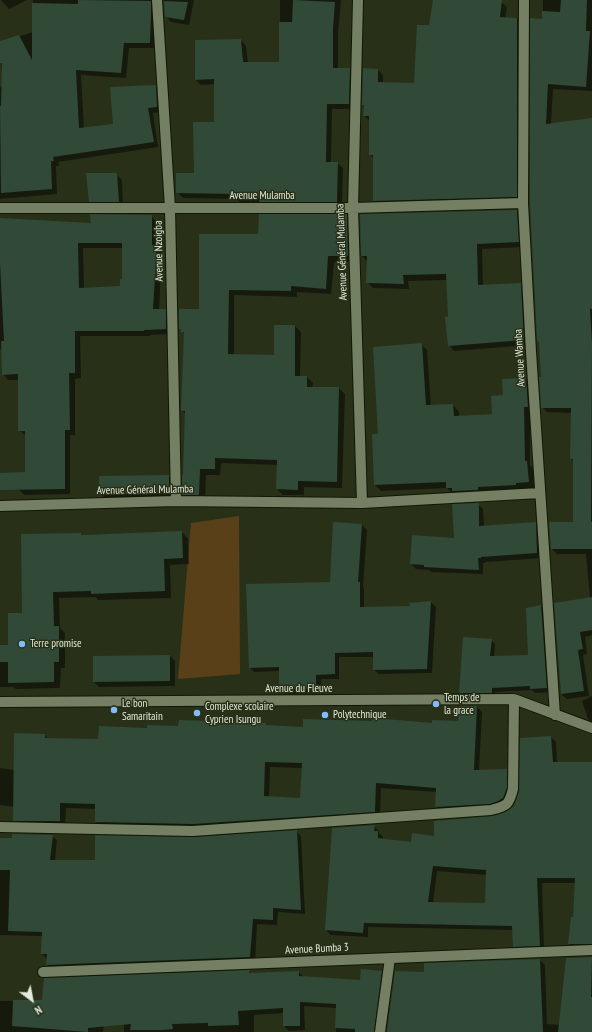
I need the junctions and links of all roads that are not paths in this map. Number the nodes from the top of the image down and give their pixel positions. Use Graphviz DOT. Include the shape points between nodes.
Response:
graph roads {
  1 [pos="157,0"];
  2 [pos="358,0"];
  3 [pos="524,0"];
  4 [pos="524,203"];
  5 [pos="0,208"];
  6 [pos="170,208"];
  7 [pos="353,208"];
  8 [pos="540,493"];
  9 [pos="176,501"];
  10 [pos="362,503"];
  11 [pos="0,506"];
  12 [pos="514,699"];
  13 [pos="0,702"];
  14 [pos="555,715"];
  15 [pos="592,728"];
  16 [pos="0,827"];
  17 [pos="592,950"];
  18 [pos="390,958"];
  19 [pos="43,972"];
  20 [pos="380,1032"];
  1 -- 6 [label="street, Avenue Nzoigba"];
  2 -- 7 [label="street, Avenue Général Mulamba"];
  3 -- 4 [label="street, Avenue Wamba"];
  4 -- 7 [label="street, Avenue Mulamba"];
  4 -- 8 [label="street, Avenue Wamba"];
  5 -- 6 [label="street, Avenue Mulamba"];
  6 -- 7 [label="street, Avenue Mulamba"];
  6 -- 9 [label="street, Avenue Nzoigba"];
  7 -- 10 [label="street, Avenue Général Mulamba"];
  8 -- 10 [label="street, Avenue Général Mulamba"];
  8 -- 14 [label="street, Avenue Wamba"];
  9 -- 10 [label="street, Avenue Général Mulamba"];
  9 -- 11 [label="street, Avenue Général Mulamba"];
  12 -- 13 [label="street, Avenue du Fleuve"];
  12 -- 14 [label="street, Avenue du Fleuve"];
  12 -- 16 [label="street" via="513,789 505,806 491,810 193,831"];
  14 -- 15 [label="street, Avenue du Fleuve"];
  17 -- 18 [label="street, Avenue Bumba 3"];
  18 -- 19 [label="street, Avenue Bumba 3"];
  18 -- 20 [label="street"];
}
